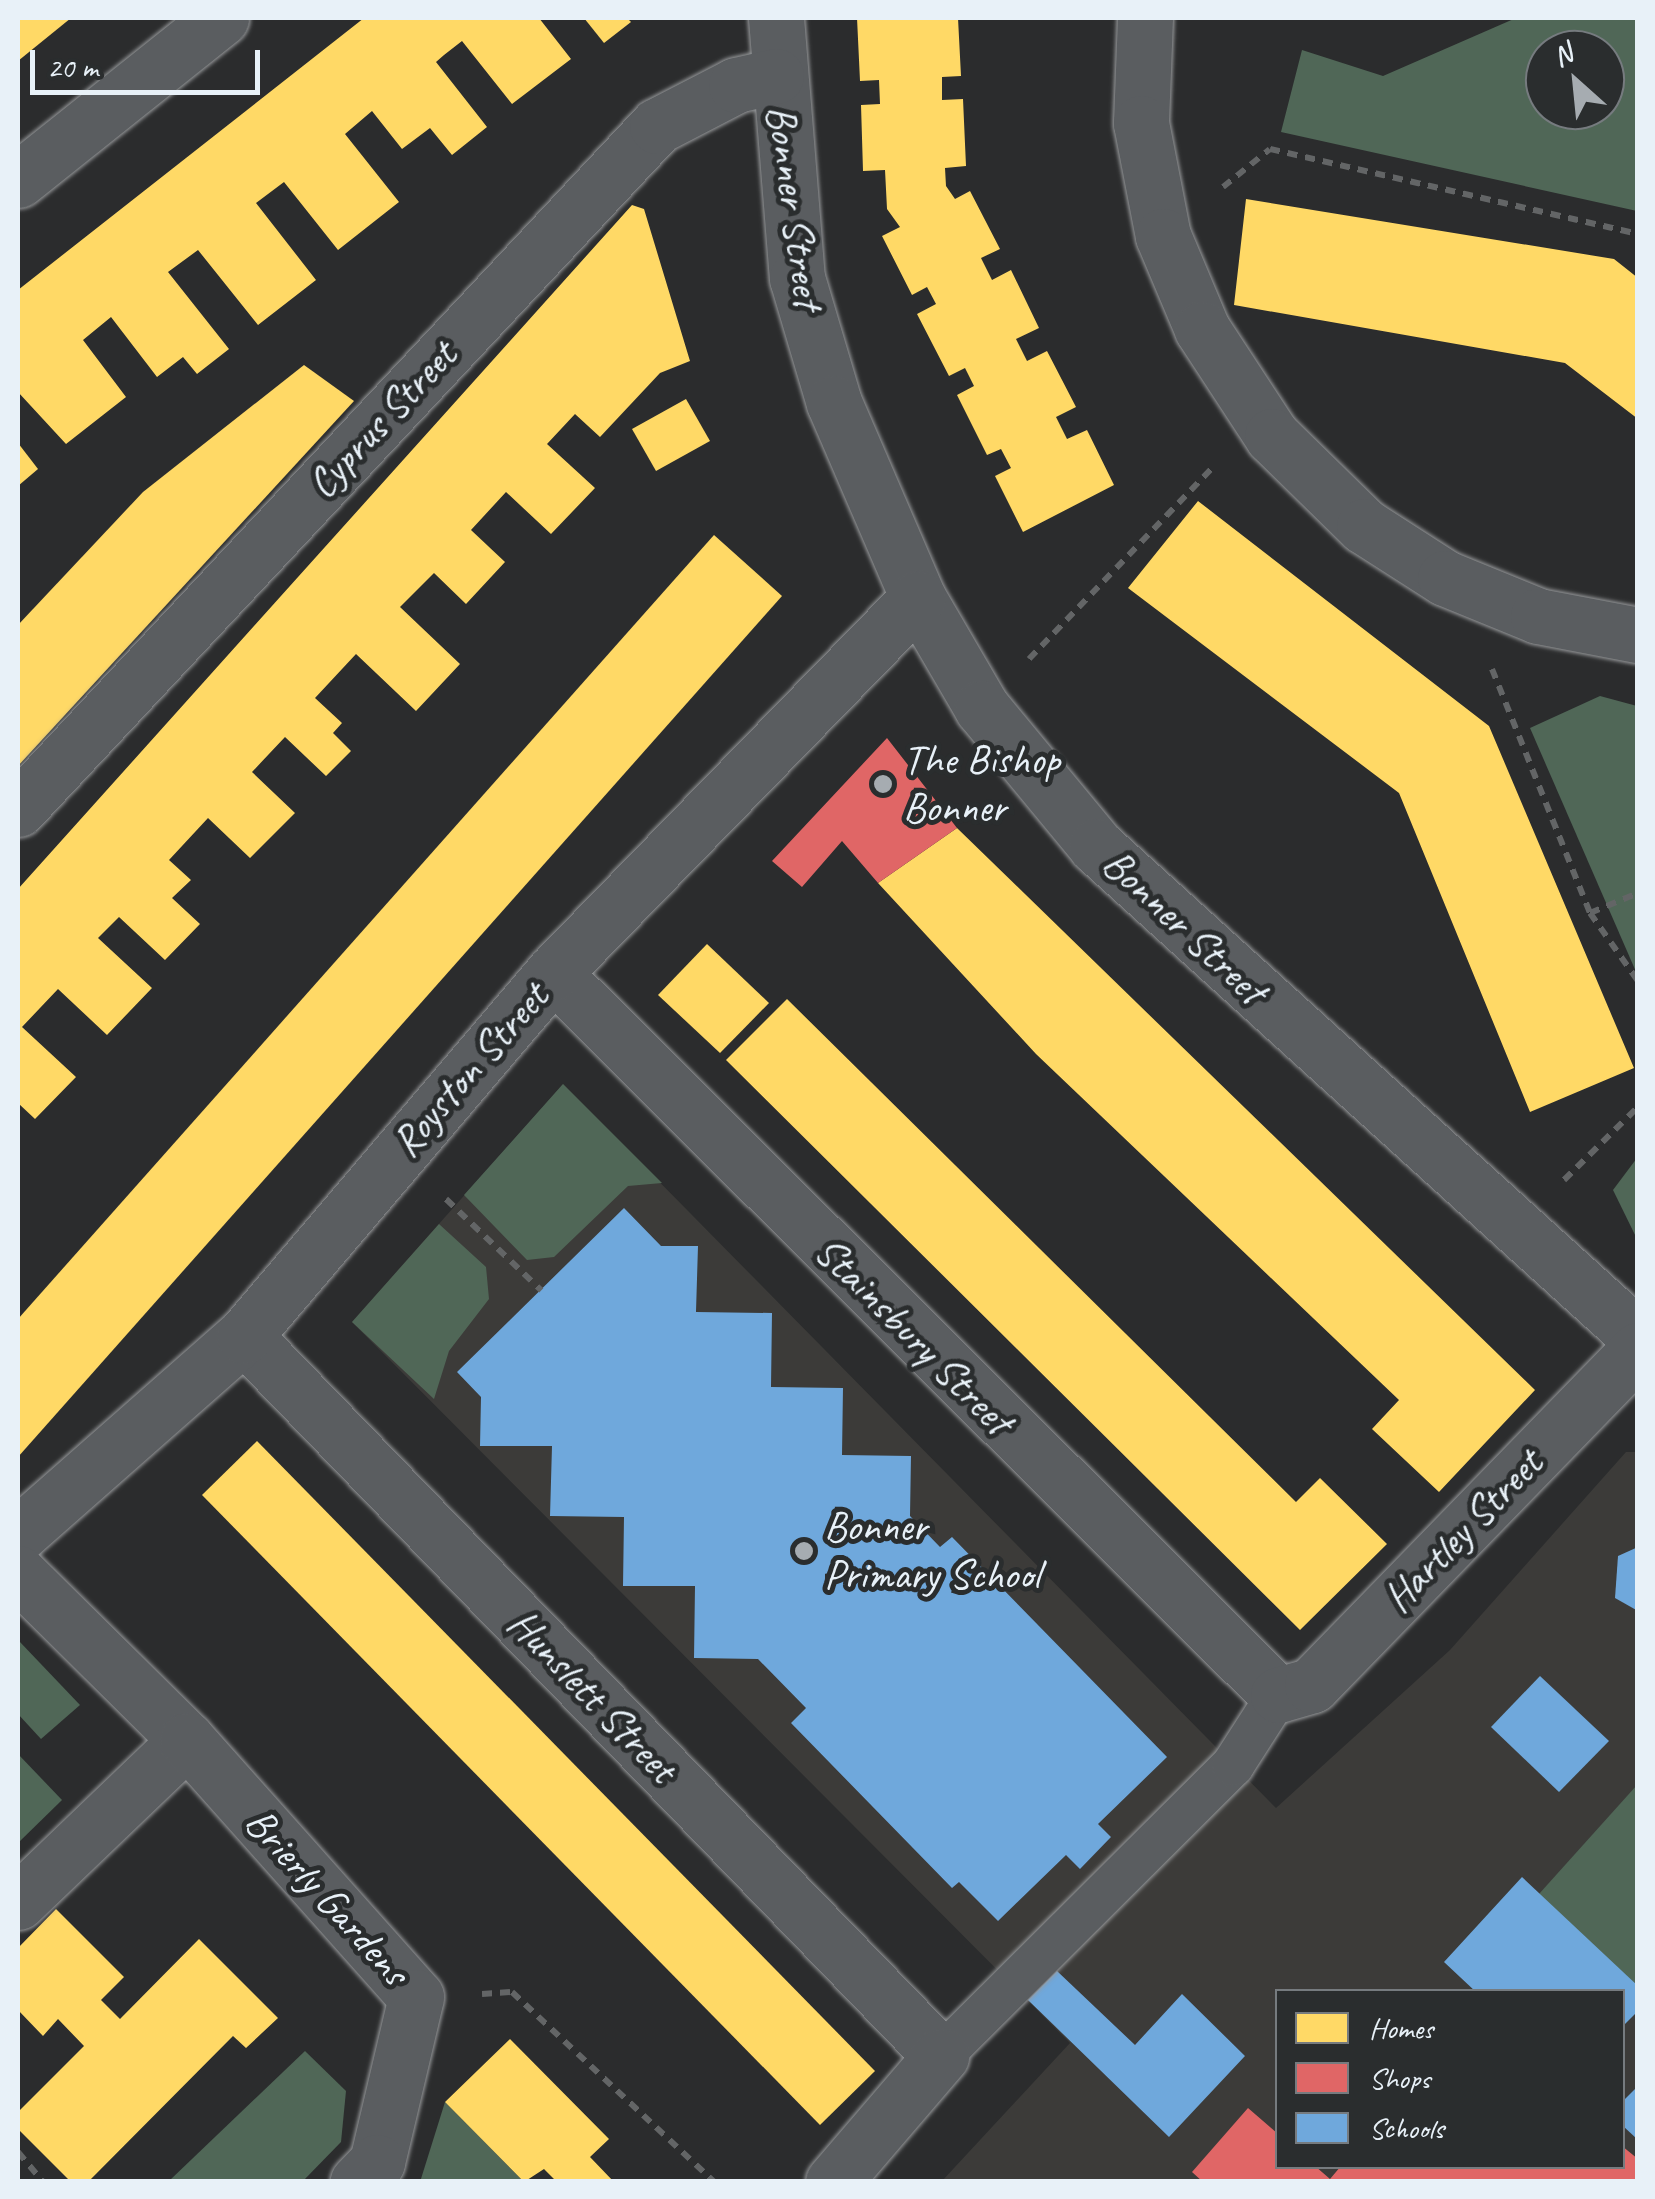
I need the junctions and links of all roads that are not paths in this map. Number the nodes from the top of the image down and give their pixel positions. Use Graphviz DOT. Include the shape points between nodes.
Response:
graph roads {
  1 [pos="220,18"];
  2 [pos="776,18"];
  3 [pos="1146,18"];
  4 [pos="776,76"];
  5 [pos="18,180"];
  6 [pos="918,598"];
  7 [pos="1638,635"];
  8 [pos="18,808"];
  9 [pos="553,973"];
  10 [pos="244,1336"];
  11 [pos="1638,1337"];
  12 [pos="1638,1350"];
  13 [pos="18,1535"];
  14 [pos="18,1573"];
  15 [pos="1278,1695"];
  16 [pos="186,1740"];
  17 [pos="18,1902"];
  18 [pos="940,2056"];
  19 [pos="358,2182"];
  20 [pos="833,2182"];
  1 -- 5 [label="street"];
  2 -- 4 [label="street, Bonner Street"];
  3 -- 7 [label="street" via="1141,122 1163,236 1202,329 1256,415 1364,526 1488,598"];
  4 -- 6 [label="street, Bonner Street" via="797,278 834,403"];
  4 -- 8 [label="street, Cyprus Street" via="736,84 657,126"];
  6 -- 9 [label="street, Royston Street"];
  6 -- 11 [label="street, Bonner Street" via="982,708 1096,846"];
  9 -- 10 [label="street, Royston Street"];
  9 -- 15 [label="street, Stainsbury Street"];
  10 -- 13 [label="street, Royston Street"];
  10 -- 18 [label="street, Hunslett Street"];
  12 -- 15 [label="street, Hartley Street" via="1312,1685"];
  14 -- 16 [label="street, Brierly Gardens"];
  15 -- 18 [label="lane" via="1233,1765"];
  16 -- 17 [label="street"];
  16 -- 19 [label="street, Brierly Gardens" via="416,1997 377,2162"];
  18 -- 20 [label="street"];
}
